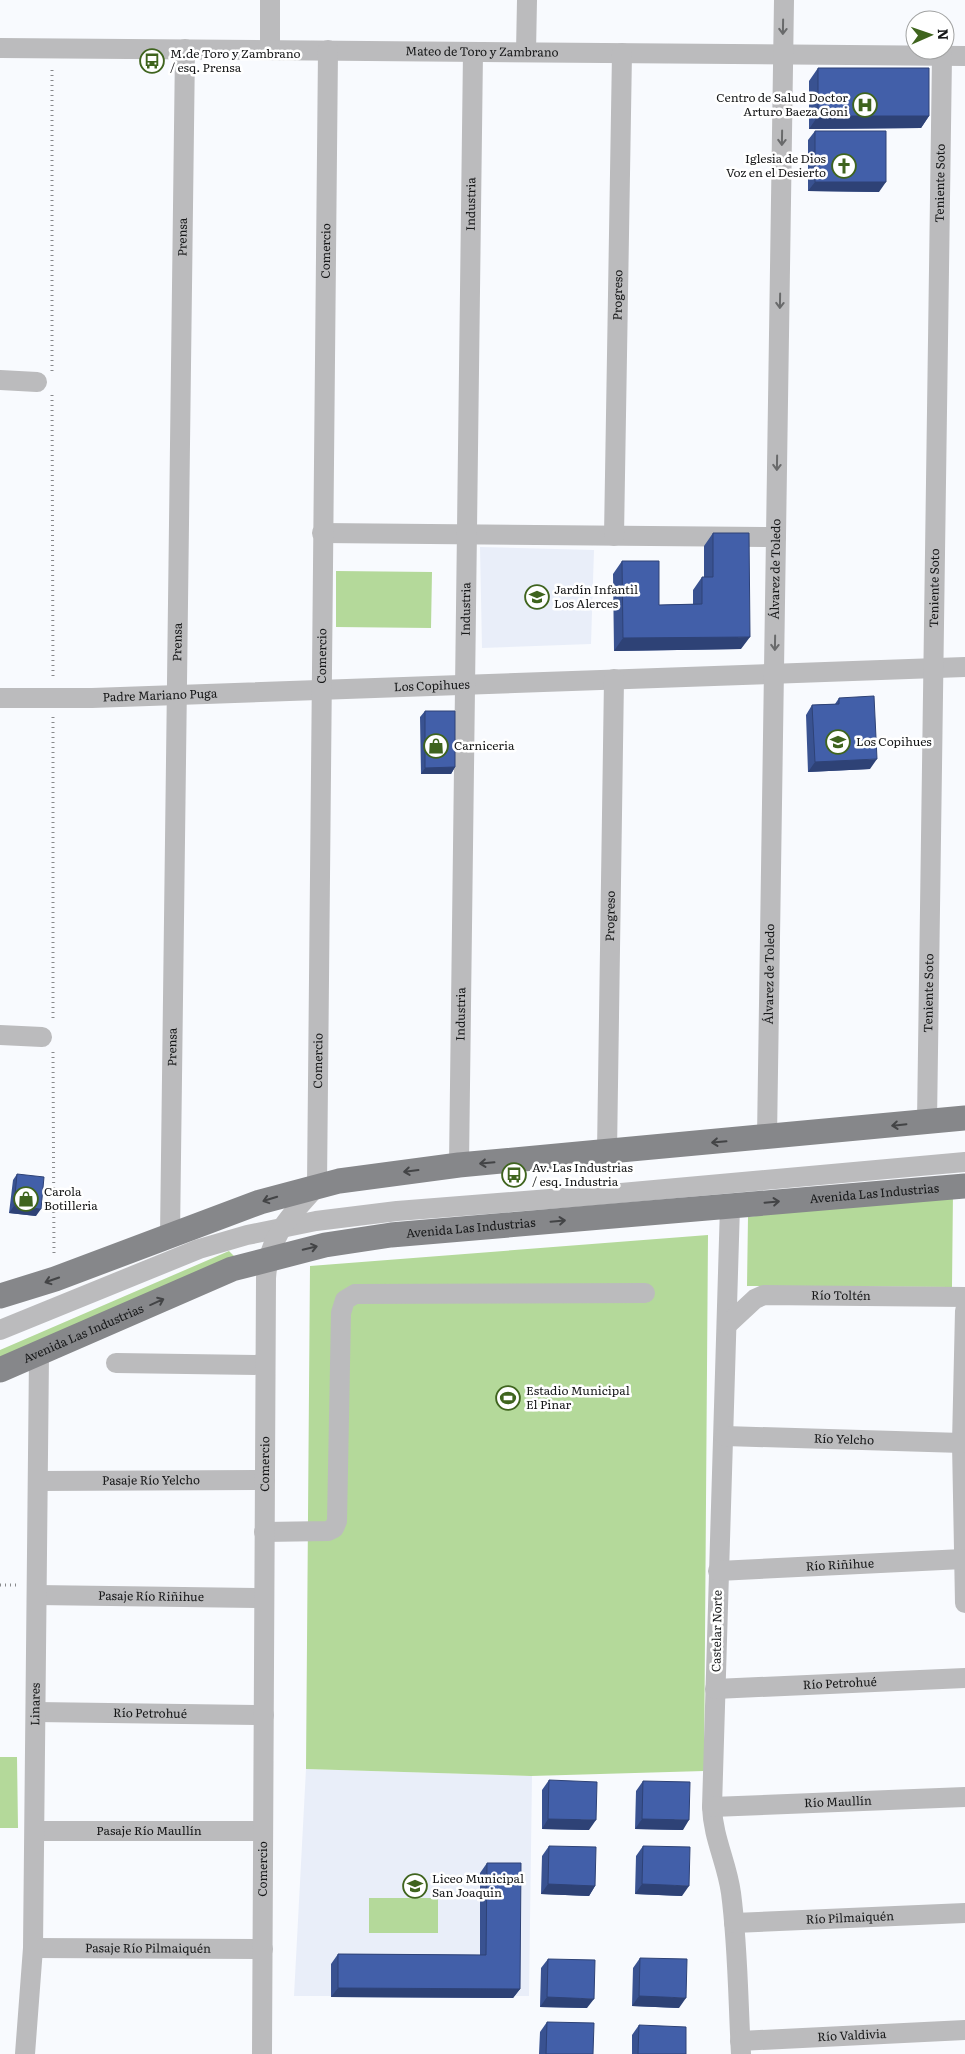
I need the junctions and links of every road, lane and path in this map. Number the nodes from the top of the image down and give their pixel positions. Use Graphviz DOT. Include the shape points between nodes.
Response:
graph roads {
  1 [pos="270,0"];
  2 [pos="527,0"];
  3 [pos="784,0"];
  4 [pos="0,48"];
  5 [pos="52,48"];
  6 [pos="185,49"];
  7 [pos="270,50"];
  8 [pos="328,50"];
  9 [pos="473,52"];
  10 [pos="526,52"];
  11 [pos="622,53"];
  12 [pos="784,54"];
  13 [pos="905,56"];
  14 [pos="942,60"];
  15 [pos="0,380"];
  16 [pos="47,383"];
  17 [pos="322,534"];
  18 [pos="466,534"];
  19 [pos="614,536"];
  20 [pos="776,537"];
  21 [pos="965,667"];
  22 [pos="934,668"];
  23 [pos="774,674"];
  24 [pos="614,680"];
  25 [pos="464,685"];
  26 [pos="320,690"];
  27 [pos="176,696"];
  28 [pos="0,698"];
  29 [pos="53,699"];
  30 [pos="0,1035"];
  31 [pos="50,1038"];
  32 [pos="965,1118"];
  33 [pos="928,1122"];
  34 [pos="767,1138"];
  35 [pos="607,1152"];
  36 [pos="965,1153"];
  37 [pos="965,1162"];
  38 [pos="459,1165"];
  39 [pos="317,1186"];
  40 [pos="965,1186"];
  41 [pos="730,1206"];
  42 [pos="286,1222"];
  43 [pos="170,1236"];
  44 [pos="267,1259"];
  45 [pos="54,1279"];
  46 [pos="645,1293"];
  47 [pos="0,1296"];
  48 [pos="965,1296"];
  49 [pos="965,1311"];
  50 [pos="0,1319"];
  51 [pos="727,1325"];
  52 [pos="0,1330"];
  53 [pos="39,1355"];
  54 [pos="116,1363"];
  55 [pos="266,1365"];
  56 [pos="0,1370"];
  57 [pos="725,1436"];
  58 [pos="962,1443"];
  59 [pos="265,1480"];
  60 [pos="39,1481"];
  61 [pos="264,1532"];
  62 [pos="963,1559"];
  63 [pos="718,1571"];
  64 [pos="38,1595"];
  65 [pos="264,1598"];
  66 [pos="965,1603"];
  67 [pos="965,1678"];
  68 [pos="715,1689"];
  69 [pos="36,1712"];
  70 [pos="264,1715"];
  71 [pos="965,1797"];
  72 [pos="712,1807"];
  73 [pos="35,1831"];
  74 [pos="263,1831"];
  75 [pos="965,1912"];
  76 [pos="734,1923"];
  77 [pos="33,1948"];
  78 [pos="263,1949"];
  79 [pos="965,2030"];
  80 [pos="741,2047"];
  81 [pos="25,2054"];
  82 [pos="262,2054"];
  1 -- 7 [label="street"];
  2 -- 10 [label="street"];
  3 -- 12 [label="street, Álvarez de Toledo, one-way"];
  4 -- 5 [label="street, Mateo de Toro y Zambrano"];
  5 -- 6 [label="street, Mateo de Toro y Zambrano"];
  5 -- 16 [label="path"];
  6 -- 7 [label="street, Mateo de Toro y Zambrano"];
  6 -- 27 [label="street, Prensa"];
  7 -- 8 [label="street, Mateo de Toro y Zambrano"];
  8 -- 9 [label="street, Mateo de Toro y Zambrano"];
  8 -- 17 [label="street, Comercio"];
  9 -- 10 [label="street, Mateo de Toro y Zambrano"];
  9 -- 18 [label="street, Industria"];
  10 -- 11 [label="street, Mateo de Toro y Zambrano"];
  11 -- 12 [label="street, Mateo de Toro y Zambrano"];
  11 -- 19 [label="street, Progreso"];
  12 -- 13 [label="street, Mateo de Toro y Zambrano"];
  12 -- 20 [label="street, Álvarez de Toledo, one-way"];
  14 -- 22 [label="street, Teniente Soto"];
  15 -- 16 [label="street"];
  16 -- 29 [label="path"];
  17 -- 18 [label="street"];
  17 -- 26 [label="street, Comercio"];
  18 -- 19 [label="street"];
  18 -- 25 [label="street, Industria"];
  19 -- 20 [label="street"];
  20 -- 23 [label="street, Álvarez de Toledo, one-way"];
  21 -- 22 [label="street, Los Copihues"];
  22 -- 23 [label="street, Los Copihues"];
  22 -- 33 [label="street, Teniente Soto"];
  23 -- 24 [label="street, Los Copihues"];
  23 -- 34 [label="street, Álvarez de Toledo"];
  24 -- 25 [label="street, Los Copihues"];
  24 -- 35 [label="street, Progreso"];
  25 -- 26 [label="street, Los Copihues"];
  25 -- 38 [label="street, Industria"];
  26 -- 27 [label="street, Padre Mariano Puga"];
  26 -- 39 [label="street, Comercio"];
  27 -- 29 [label="street, Padre Mariano Puga"];
  27 -- 43 [label="street, Prensa"];
  28 -- 29 [label="street, Padre Mariano Puga"];
  29 -- 31 [label="path"];
  30 -- 31 [label="street"];
  31 -- 45 [label="path"];
  32 -- 33 [label="main road"];
  33 -- 34 [label="main road, one-way"];
  34 -- 35 [label="main road, one-way"];
  35 -- 38 [label="main road, one-way"];
  36 -- 42 [label="street" via="705,1175 594,1188 415,1200"];
  37 -- 42 [label="street"];
  38 -- 39 [label="main road, one-way"];
  39 -- 42 [label="street, Comercio"];
  39 -- 43 [label="main road, one-way" via="260,1202"];
  41 -- 40 [label="main road, Avenida Las Industrias, one-way"];
  44 -- 41 [label="main road, Avenida Las Industrias, one-way" via="391,1234"];
  41 -- 51 [label="street, Castelar Norte"];
  42 -- 44 [label="street, Comercio"];
  42 -- 50 [label="street" via="240,1229 174,1249"];
  42 -- 52 [label="street" via="199,1249"];
  43 -- 45 [label="main road"];
  53 -- 44 [label="main road, Avenida Las Industrias, one-way" via="214,1276"];
  44 -- 55 [label="street, Comercio"];
  45 -- 47 [label="main road, one-way"];
  46 -- 61 [label="street" via="355,1294 345,1300 341,1313 337,1521 328,1531"];
  48 -- 51 [label="street, Río Toltén" via="764,1295 755,1299"];
  49 -- 58 [label="street"];
  51 -- 57 [label="street, Castelar Norte"];
  53 -- 56 [label="main road, Avenida Las Industrias"];
  53 -- 60 [label="street, Linares"];
  54 -- 55 [label="street"];
  55 -- 59 [label="street, Comercio"];
  57 -- 58 [label="street, Río Yelcho"];
  57 -- 63 [label="street, Castelar Norte"];
  58 -- 62 [label="street"];
  59 -- 60 [label="street, Pasaje Río Yelcho"];
  59 -- 61 [label="street, Comercio"];
  60 -- 64 [label="street, Linares"];
  61 -- 65 [label="street, Comercio"];
  62 -- 63 [label="street, Río Riñihue"];
  62 -- 66 [label="street"];
  63 -- 68 [label="street, Castelar Norte"];
  64 -- 65 [label="street, Pasaje Río Riñihue"];
  64 -- 69 [label="street, Linares"];
  65 -- 70 [label="street, Comercio"];
  67 -- 68 [label="street, Río Petrohué"];
  68 -- 72 [label="street, Castelar Norte"];
  69 -- 70 [label="street, Río Petrohué"];
  69 -- 73 [label="street, Linares"];
  70 -- 74 [label="street, Comercio"];
  71 -- 72 [label="street, Río Maullín"];
  72 -- 76 [label="street, Castelar Norte" via="714,1834 728,1875"];
  73 -- 74 [label="street, Pasaje Río Maullín"];
  73 -- 77 [label="street, Linares"];
  74 -- 78 [label="street, Comercio"];
  75 -- 76 [label="street, Río Pilmaiquén"];
  76 -- 80 [label="street, Castelar Norte"];
  77 -- 78 [label="street, Pasaje Río Pilmaiquén"];
  77 -- 81 [label="street, Linares"];
  78 -- 82 [label="street, Comercio"];
  79 -- 80 [label="street, Río Valdivia"];
}
